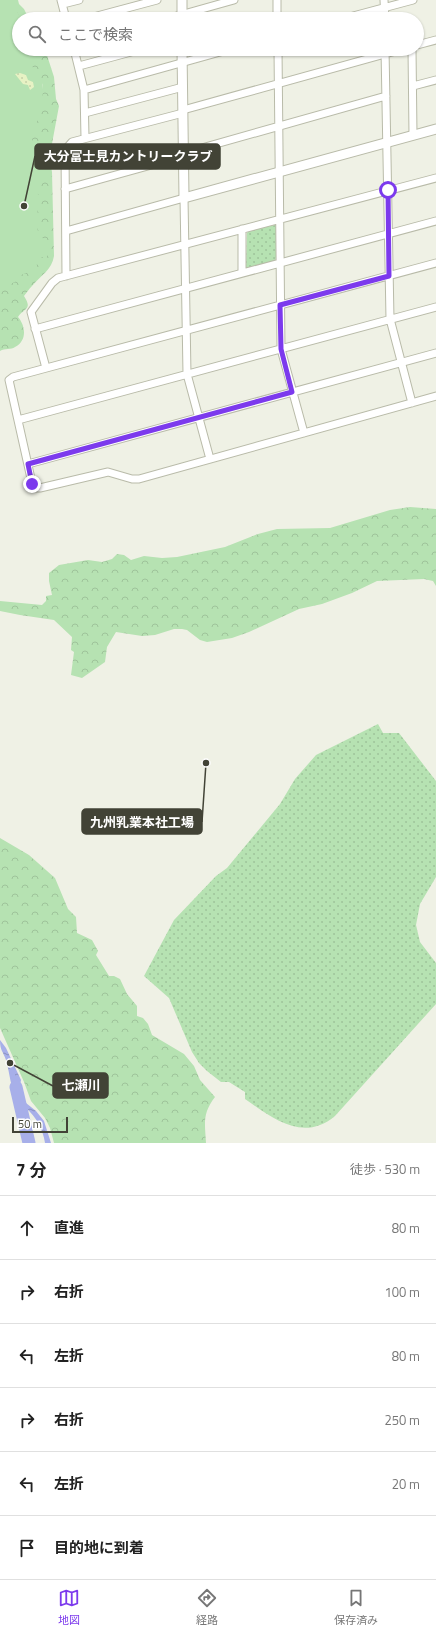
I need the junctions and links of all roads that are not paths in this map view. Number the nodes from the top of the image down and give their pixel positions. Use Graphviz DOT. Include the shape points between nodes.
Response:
graph roads {
  1 [pos="79,0"];
  2 [pos="156,0"];
  3 [pos="182,0"];
  4 [pos="234,0"];
  5 [pos="277,0"];
  6 [pos="413,0"];
  7 [pos="62,2"];
  8 [pos="384,4"];
  9 [pos="64,12"];
  10 [pos="112,12"];
  11 [pos="182,12"];
  12 [pos="197,12"];
  13 [pos="277,12"];
  14 [pos="362,12"];
  15 [pos="436,40"];
  16 [pos="424,43"];
  17 [pos="76,56"];
  18 [pos="116,56"];
  19 [pos="182,56"];
  20 [pos="205,56"];
  21 [pos="278,56"];
  22 [pos="368,56"];
  23 [pos="385,56"];
  24 [pos="412,56"];
  25 [pos="182,62"];
  26 [pos="79,66"];
  27 [pos="436,80"];
  28 [pos="278,83"];
  29 [pos="412,86"];
  30 [pos="183,87"];
  31 [pos="84,90"];
  32 [pos="386,96"];
  33 [pos="183,111"];
  34 [pos="85,112"];
  35 [pos="278,126"];
  36 [pos="436,129"];
  37 [pos="413,135"];
  38 [pos="85,138"];
  39 [pos="387,142"];
  40 [pos="184,155"];
  41 [pos="279,172"];
  42 [pos="436,178"];
  43 [pos="65,189"];
  44 [pos="388,190"];
  45 [pos="184,198"];
  46 [pos="280,219"];
  47 [pos="436,221"];
  48 [pos="242,229"];
  49 [pos="66,231"];
  50 [pos="388,234"];
  51 [pos="185,244"];
  52 [pos="280,263"];
  53 [pos="436,263"];
  54 [pos="242,273"];
  55 [pos="66,276"];
  56 [pos="389,276"];
  57 [pos="186,288"];
  58 [pos="280,305"];
  59 [pos="436,307"];
  60 [pos="390,320"];
  61 [pos="35,329"];
  62 [pos="186,330"];
  63 [pos="281,349"];
  64 [pos="436,353"];
  65 [pos="401,362"];
  66 [pos="46,368"];
  67 [pos="187,374"];
  68 [pos="292,392"];
  69 [pos="436,396"];
  70 [pos="412,403"];
  71 [pos="198,417"];
  72 [pos="18,420"];
  73 [pos="304,433"];
  74 [pos="210,459"];
  75 [pos="28,464"];
  1 -- 7 [label="street"];
  2 -- 10 [label="street"];
  3 -- 11 [label="street"];
  4 -- 12 [label="street"];
  5 -- 13 [label="street"];
  6 -- 8 [label="street"];
  7 -- 9 [label="street"];
  8 -- 14 [label="street"];
  15 -- 16 [label="street"];
  17 -- 26 [label="street"];
  18 -- 26 [label="street"];
  19 -- 25 [label="street"];
  20 -- 25 [label="street"];
  21 -- 28 [label="street"];
  22 -- 28 [label="street"];
  23 -- 32 [label="street"];
  24 -- 29 [label="street"];
  25 -- 30 [label="street"];
  25 -- 31 [label="street"];
  26 -- 31 [label="street"];
  27 -- 29 [label="street"];
  28 -- 33 [label="street"];
  28 -- 35 [label="street"];
  29 -- 37 [label="street"];
  30 -- 33 [label="street"];
  30 -- 34 [label="street"];
  31 -- 34 [label="street"];
  32 -- 35 [label="street"];
  32 -- 39 [label="street"];
  33 -- 38 [label="street"];
  33 -- 40 [label="street"];
  34 -- 38 [label="street"];
  35 -- 40 [label="street"];
  35 -- 41 [label="street"];
  36 -- 37 [label="street"];
  37 -- 39 [label="street"];
  38 -- 43 [label="street" via="72,142 65,150"];
  39 -- 41 [label="street"];
  39 -- 44 [label="street"];
  40 -- 43 [label="street"];
  40 -- 45 [label="street"];
  41 -- 45 [label="street"];
  41 -- 46 [label="street"];
  42 -- 44 [label="street"];
  43 -- 49 [label="street"];
  44 -- 46 [label="street"];
  44 -- 50 [label="street"];
  45 -- 49 [label="street"];
  45 -- 51 [label="street"];
  46 -- 48 [label="street"];
  46 -- 52 [label="street"];
  47 -- 50 [label="street"];
  48 -- 51 [label="street"];
  48 -- 54 [label="street"];
  49 -- 55 [label="street"];
  50 -- 52 [label="street"];
  50 -- 56 [label="street"];
  51 -- 55 [label="street"];
  51 -- 57 [label="street"];
  52 -- 54 [label="street"];
  52 -- 58 [label="street"];
  53 -- 56 [label="street"];
  54 -- 57 [label="street"];
  55 -- 61 [label="street" via="52,283 32,309"];
  56 -- 58 [label="street"];
  56 -- 60 [label="street"];
  57 -- 61 [label="street"];
  57 -- 62 [label="street"];
  58 -- 62 [label="street"];
  58 -- 63 [label="street"];
  59 -- 60 [label="street"];
  60 -- 63 [label="street"];
  60 -- 65 [label="street"];
  61 -- 66 [label="street"];
  62 -- 66 [label="street"];
  62 -- 67 [label="street"];
  63 -- 67 [label="street"];
  63 -- 68 [label="street"];
  64 -- 65 [label="street"];
  65 -- 68 [label="street"];
  65 -- 70 [label="street"];
  66 -- 72 [label="street" via="13,376 9,380"];
  67 -- 71 [label="street"];
  67 -- 72 [label="street"];
  68 -- 71 [label="street"];
  68 -- 73 [label="street"];
  69 -- 70 [label="street"];
  70 -- 73 [label="street"];
  71 -- 74 [label="street"];
  71 -- 75 [label="street"];
  72 -- 75 [label="street"];
  73 -- 74 [label="street"];
  74 -- 75 [label="street" via="139,479 108,472 40,488 33,486"];
}
